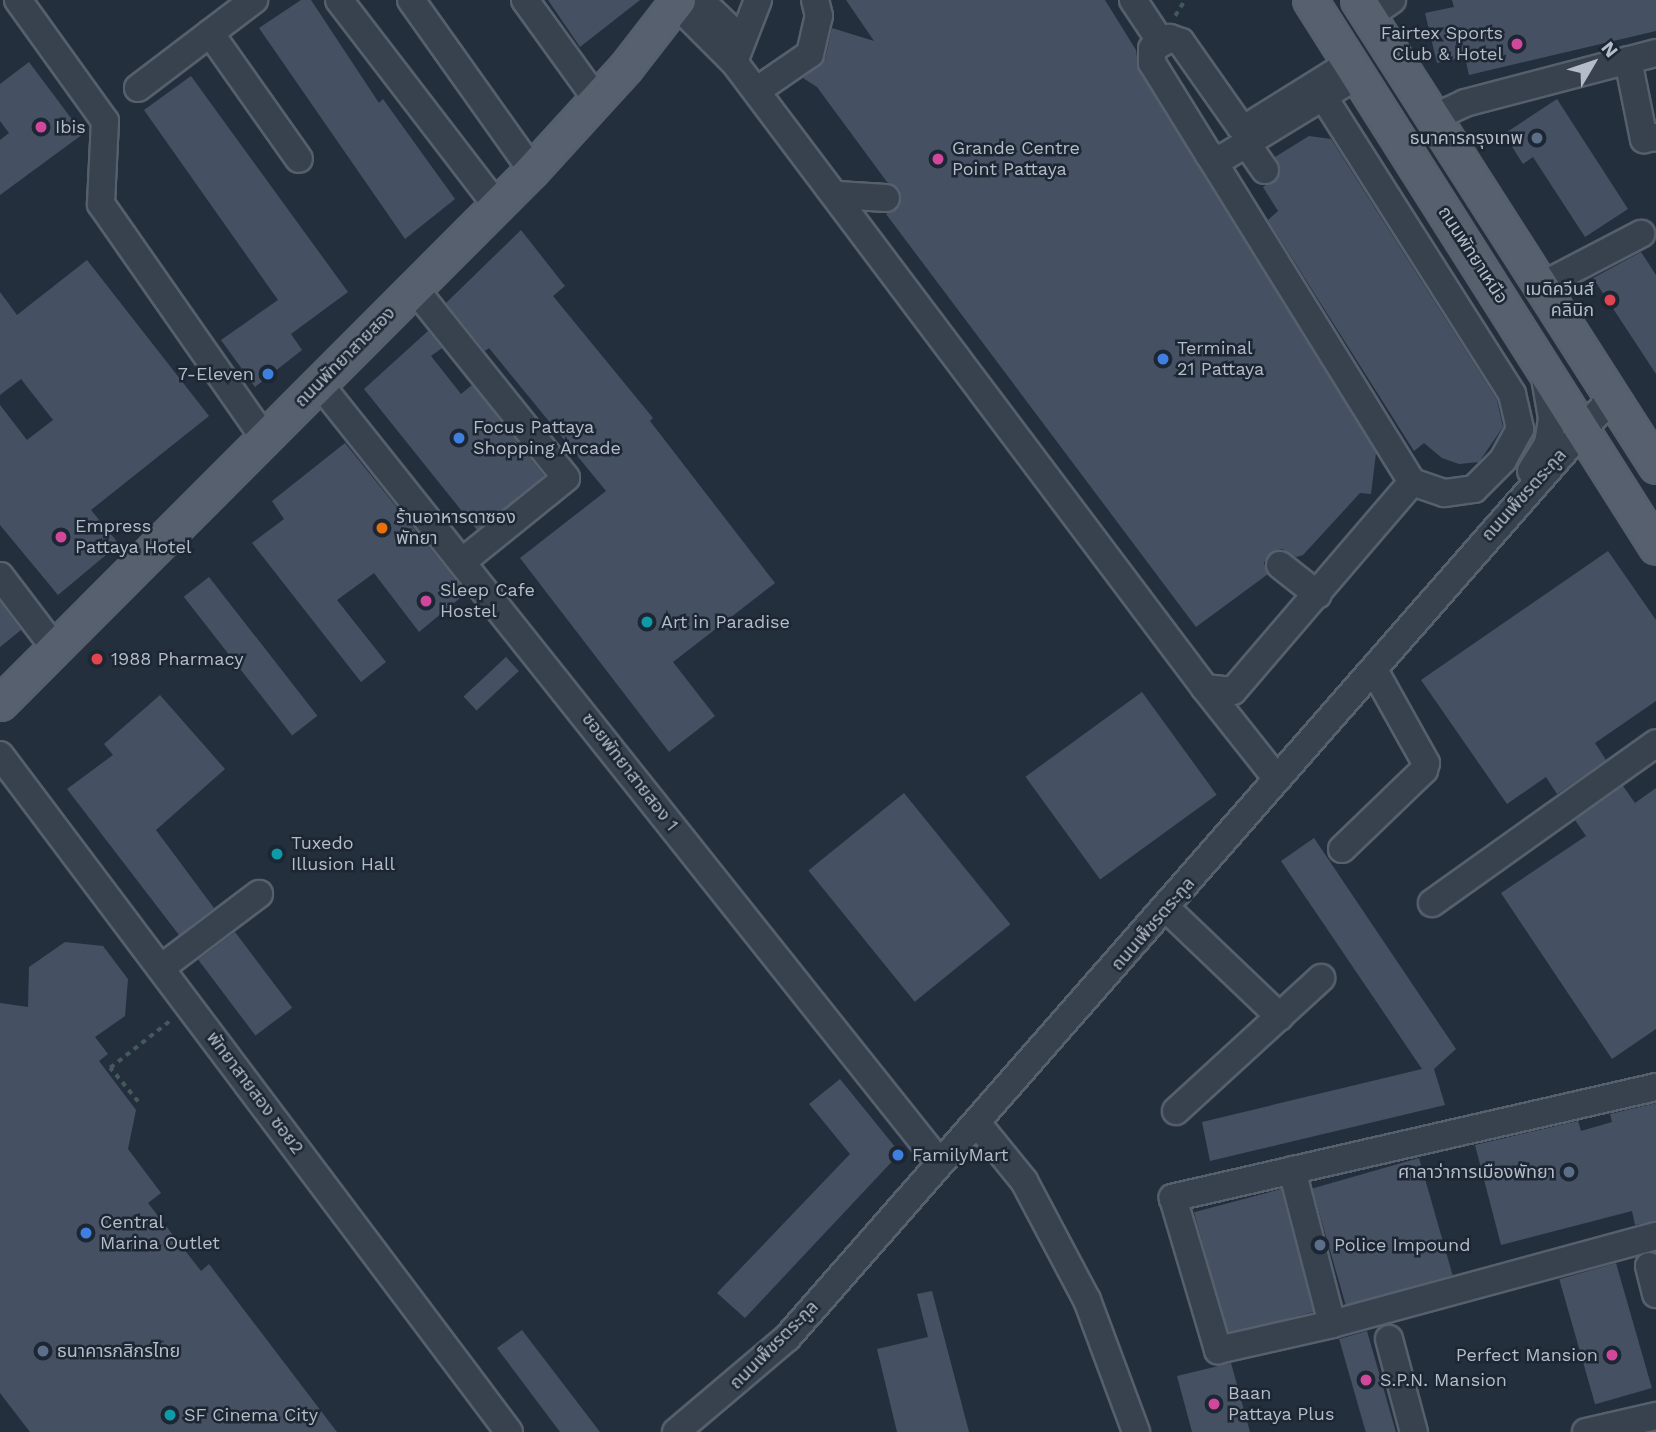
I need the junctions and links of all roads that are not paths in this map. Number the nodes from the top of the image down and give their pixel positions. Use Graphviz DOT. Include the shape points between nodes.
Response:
graph roads {
  1 [pos="19,0"];
  2 [pos="254,0"];
  3 [pos="339,0"];
  4 [pos="411,0"];
  5 [pos="525,0"];
  6 [pos="758,0"];
  7 [pos="815,0"];
  8 [pos="1133,0"];
  9 [pos="684,1"];
  10 [pos="1307,3"];
  11 [pos="1373,5"];
  12 [pos="210,33"];
  13 [pos="1161,42"];
  14 [pos="738,50"];
  15 [pos="1656,52"];
  16 [pos="1629,60"];
  17 [pos="1354,69"];
  18 [pos="138,88"];
  19 [pos="759,89"];
  20 [pos="1323,96"];
  21 [pos="597,100"];
  22 [pos="1433,118"];
  23 [pos="1656,137"];
  24 [pos="1246,144"];
  25 [pos="1209,155"];
  26 [pos="299,159"];
  27 [pos="532,170"];
  28 [pos="1265,170"];
  29 [pos="837,195"];
  30 [pos="886,198"];
  31 [pos="497,206"];
  32 [pos="1641,234"];
  33 [pos="1541,286"];
  34 [pos="414,288"];
  35 [pos="1543,365"];
  36 [pos="318,382"];
  37 [pos="1612,397"];
  38 [pos="1583,429"];
  39 [pos="265,439"];
  40 [pos="1656,466"];
  41 [pos="1412,482"];
  42 [pos="1489,533"];
  43 [pos="1656,547"];
  44 [pos="463,561"];
  45 [pos="1280,565"];
  46 [pos="0,576"];
  47 [pos="1335,586"];
  48 [pos="54,647"];
  49 [pos="1374,670"];
  50 [pos="1205,688"];
  51 [pos="0,703"];
  52 [pos="1656,743"];
  53 [pos="0,755"];
  54 [pos="1278,779"];
  55 [pos="1342,849"];
  56 [pos="259,894"];
  57 [pos="1432,903"];
  58 [pos="1167,909"];
  59 [pos="161,968"];
  60 [pos="1321,978"];
  61 [pos="1280,1017"];
  62 [pos="1656,1087"];
  63 [pos="1176,1111"];
  64 [pos="977,1123"];
  65 [pos="940,1163"];
  66 [pos="1292,1170"];
  67 [pos="1656,1236"];
  68 [pos="1649,1266"];
  69 [pos="1656,1294"];
  70 [pos="1332,1324"];
  71 [pos="1389,1339"];
  72 [pos="1656,1416"];
  73 [pos="679,1431"];
  74 [pos="509,1432"];
  75 [pos="1136,1432"];
  76 [pos="1414,1432"];
  77 [pos="1586,1432"];
  1 -- 39 [label="street" via="105,121 101,204"];
  2 -- 12 [label="street"];
  3 -- 31 [label="street"];
  4 -- 27 [label="street"];
  5 -- 21 [label="street"];
  6 -- 14 [label="street"];
  7 -- 19 [label="street" via="819,16 810,54"];
  8 -- 13 [label="street"];
  9 -- 14 [label="street"];
  9 -- 21 [label="main road, ถนนพัทยาสายสอง"];
  10 -- 17 [label="main road, ถนนพัทยาเหนือ"];
  11 -- 22 [label="main road"];
  12 -- 18 [label="street"];
  12 -- 26 [label="street"];
  13 -- 17 [label="street" via="1171,38 1181,42 1240,126 1247,127"];
  13 -- 25 [label="street" via="1152,49 1152,63"];
  14 -- 19 [label="street"];
  15 -- 16 [label="street"];
  16 -- 22 [label="street" via="1465,103"];
  16 -- 23 [label="street" via="1644,139"];
  17 -- 20 [label="street"];
  17 -- 35 [label="main road, ถนนพัทยาเหนือ"];
  19 -- 29 [label="street"];
  20 -- 24 [label="street"];
  20 -- 41 [label="street" via="1512,394 1520,429 1503,460 1474,489 1444,493"];
  21 -- 27 [label="main road, ถนนพัทยาสายสอง"];
  22 -- 33 [label="main road"];
  24 -- 25 [label="street" via="1221,159"];
  24 -- 28 [label="street"];
  25 -- 41 [label="street"];
  27 -- 31 [label="main road, ถนนพัทยาสายสอง"];
  29 -- 30 [label="street"];
  29 -- 50 [label="street"];
  31 -- 34 [label="main road, ถนนพัทยาสายสอง"];
  32 -- 33 [label="street"];
  33 -- 37 [label="main road"];
  34 -- 36 [label="main road, ถนนพัทยาสายสอง"];
  34 -- 44 [label="street" via="566,478"];
  35 -- 38 [label="main road, ถนนพัทยาเหนือ"];
  35 -- 42 [label="street" via="1552,418 1548,444"];
  36 -- 39 [label="main road, ถนนพัทยาสายสอง"];
  36 -- 44 [label="street, ซอยพัทยาสายสอง 1"];
  37 -- 38 [label="street, ถนนเพ็ชรตระกูล"];
  37 -- 40 [label="main road"];
  38 -- 42 [label="street, ถนนเพ็ชรตระกูล"];
  38 -- 43 [label="main road, ถนนพัทยาเหนือ"];
  39 -- 48 [label="main road, ถนนพัทยาสายสอง"];
  41 -- 47 [label="street"];
  42 -- 49 [label="street, ถนนเพ็ชรตระกูล"];
  44 -- 65 [label="street, ซอยพัทยาสายสอง 1"];
  45 -- 47 [label="street"];
  46 -- 48 [label="street"];
  47 -- 50 [label="street" via="1233,691"];
  48 -- 51 [label="main road, ถนนพัทยาสายสอง"];
  49 -- 54 [label="street, ถนนเพ็ชรตระกูล"];
  49 -- 55 [label="street" via="1426,763"];
  50 -- 54 [label="street"];
  52 -- 57 [label="street"];
  53 -- 59 [label="street, พัทยาสายสอง ซอย2"];
  54 -- 58 [label="street, ถนนเพ็ชรตระกูล"];
  56 -- 59 [label="street"];
  58 -- 61 [label="street"];
  58 -- 64 [label="street, ถนนเพ็ชรตระกูล"];
  59 -- 74 [label="street, พัทยาสายสอง ซอย2"];
  60 -- 61 [label="street"];
  61 -- 63 [label="street"];
  62 -- 66 [label="street"];
  64 -- 65 [label="street, ถนนเพ็ชรตระกูล"];
  64 -- 75 [label="street" via="1024,1181 1087,1300"];
  65 -- 73 [label="street, ถนนเพ็ชรตระกูล" via="787,1338"];
  66 -- 70 [label="street"];
  66 -- 70 [label="street" via="1173,1198 1218,1350"];
  67 -- 70 [label="street"];
  68 -- 69 [label="street"];
  71 -- 76 [label="street"];
  72 -- 77 [label="street"];
}
